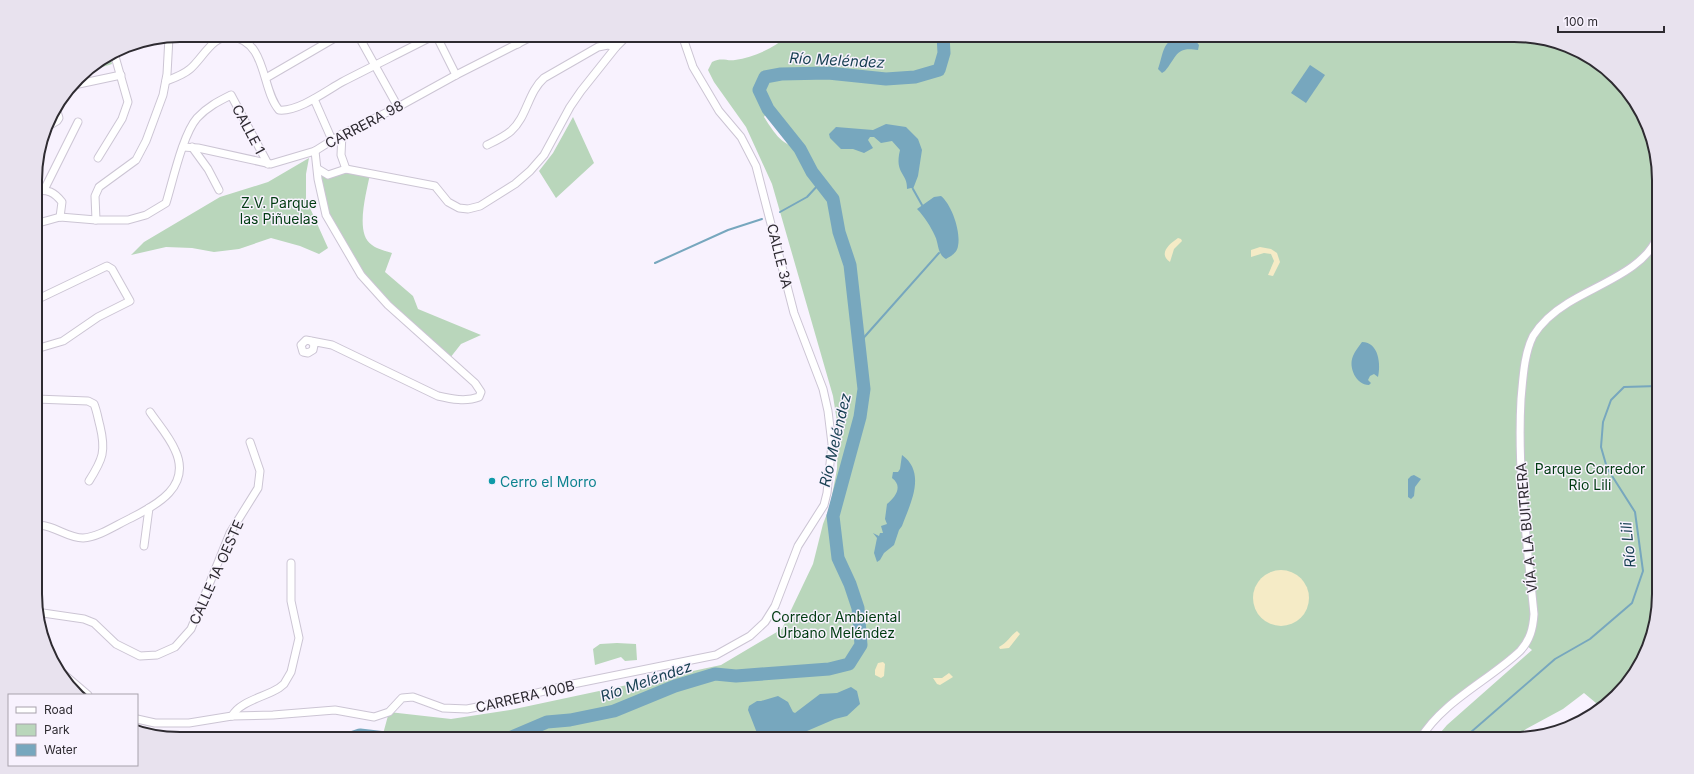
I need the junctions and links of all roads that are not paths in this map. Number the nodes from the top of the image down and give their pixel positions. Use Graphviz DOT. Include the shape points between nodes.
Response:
graph roads {
  1 [pos="214,42"];
  2 [pos="247,42"];
  3 [pos="328,42"];
  4 [pos="362,42"];
  5 [pos="421,42"];
  6 [pos="439,42"];
  7 [pos="522,42"];
  8 [pos="621,42"];
  9 [pos="684,42"];
  10 [pos="169,43"];
  11 [pos="518,44"];
  12 [pos="616,47"];
  13 [pos="116,58"];
  14 [pos="375,65"];
  15 [pos="456,74"];
  16 [pos="121,75"];
  17 [pos="266,78"];
  18 [pos="166,81"];
  19 [pos="82,83"];
  20 [pos="314,99"];
  21 [pos="398,107"];
  22 [pos="58,115"];
  23 [pos="78,122"];
  24 [pos="55,123"];
  25 [pos="342,134"];
  26 [pos="332,140"];
  27 [pos="487,145"];
  28 [pos="183,147"];
  29 [pos="192,147"];
  30 [pos="315,151"];
  31 [pos="98,158"];
  32 [pos="268,164"];
  33 [pos="318,169"];
  34 [pos="346,169"];
  35 [pos="328,175"];
  36 [pos="319,183"];
  37 [pos="44,190"];
  38 [pos="219,190"];
  39 [pos="60,217"];
  40 [pos="96,220"];
  41 [pos="42,222"];
  42 [pos="1652,248"];
  43 [pos="42,297"];
  44 [pos="311,341"];
  45 [pos="42,346"];
  46 [pos="42,399"];
  47 [pos="150,412"];
  48 [pos="250,442"];
  49 [pos="89,482"];
  50 [pos="827,493"];
  51 [pos="149,508"];
  52 [pos="42,526"];
  53 [pos="144,546"];
  54 [pos="291,563"];
  55 [pos="43,613"];
  56 [pos="77,686"];
  57 [pos="87,694"];
  58 [pos="232,716"];
  59 [pos="138,719"];
  60 [pos="1424,732"];
  1 -- 18 [label="street" via="190,69"];
  2 -- 17 [label="street" via="253,49"];
  3 -- 17 [label="street"];
  4 -- 14 [label="street"];
  5 -- 14 [label="street"];
  6 -- 15 [label="street"];
  7 -- 11 [label="street, CARRERA 98"];
  8 -- 12 [label="street"];
  9 -- 50 [label="street, CALLE 3A" via="693,67 719,111 741,138 756,166 794,313 823,389 832,444"];
  10 -- 18 [label="street"];
  11 -- 15 [label="street, CARRERA 98"];
  12 -- 27 [label="street" via="598,47 544,78 537,84 512,131"];
  12 -- 34 [label="street" via="570,107 544,155 515,184 480,206 459,208 448,202 435,186"];
  13 -- 16 [label="street"];
  14 -- 20 [label="street"];
  14 -- 21 [label="street"];
  15 -- 21 [label="street, CARRERA 98"];
  16 -- 19 [label="street"];
  16 -- 31 [label="street" via="128,102 122,119"];
  17 -- 20 [label="street" via="279,110 284,111"];
  18 -- 40 [label="street" via="146,141 136,160 99,187 95,196"];
  20 -- 26 [label="street"];
  21 -- 25 [label="street, CARRERA 98"];
  22 -- 24 [label="street" via="58,121"];
  23 -- 37 [label="street"];
  25 -- 26 [label="street, CARRERA 98"];
  25 -- 34 [label="street" via="341,155"];
  26 -- 30 [label="street, CARRERA 98"];
  28 -- 29 [label="street, CARRERA 98"];
  28 -- 32 [label="street, CALLE 1" via="197,118 210,106 231,95"];
  28 -- 40 [label="street" via="166,203 146,215 128,220"];
  29 -- 32 [label="street, CARRERA 98"];
  29 -- 38 [label="street"];
  30 -- 32 [label="street, CARRERA 98"];
  30 -- 33 [label="street"];
  33 -- 35 [label="street"];
  33 -- 36 [label="street"];
  34 -- 35 [label="street"];
  35 -- 36 [label="street"];
  36 -- 44 [label="street" via="326,215 360,276 388,305 475,383 481,392 479,397 473,400 438,396 332,345"];
  37 -- 39 [label="street" via="55,194 62,202"];
  39 -- 40 [label="street"];
  39 -- 41 [label="street"];
  42 -- 60 [label="street, VÍA A LA BUITRERA" via="1619,274 1567,303 1540,326 1529,346 1522,381 1520,421 1521,490 1534,614 1533,629 1526,645 1520,651 1446,708"];
  43 -- 45 [label="street" via="105,266 112,269 130,302 98,317 64,341"];
  46 -- 49 [label="street" via="88,401 96,408 104,448 101,461"];
  47 -- 51 [label="street" via="175,449 179,466 178,477 170,493"];
  48 -- 55 [label="street, CALLE 1A OESTE" via="259,466 259,484 252,500 230,533 193,625 184,639 172,650 157,655 140,656 122,648 84,618"];
  50 -- 58 [label="street, CARRERA 100B" via="824,504 798,546 775,606 765,622 750,636 716,655 467,708 443,708 413,697 402,698 389,712 374,717 335,710"];
  51 -- 52 [label="street" via="89,537 74,537"];
  51 -- 53 [label="street"];
  54 -- 58 [label="street" via="291,601 299,638 291,672 279,688 238,708"];
  56 -- 57 [label="street"];
  58 -- 59 [label="street, CARRERA 100B" via="189,723 155,723"];
}
